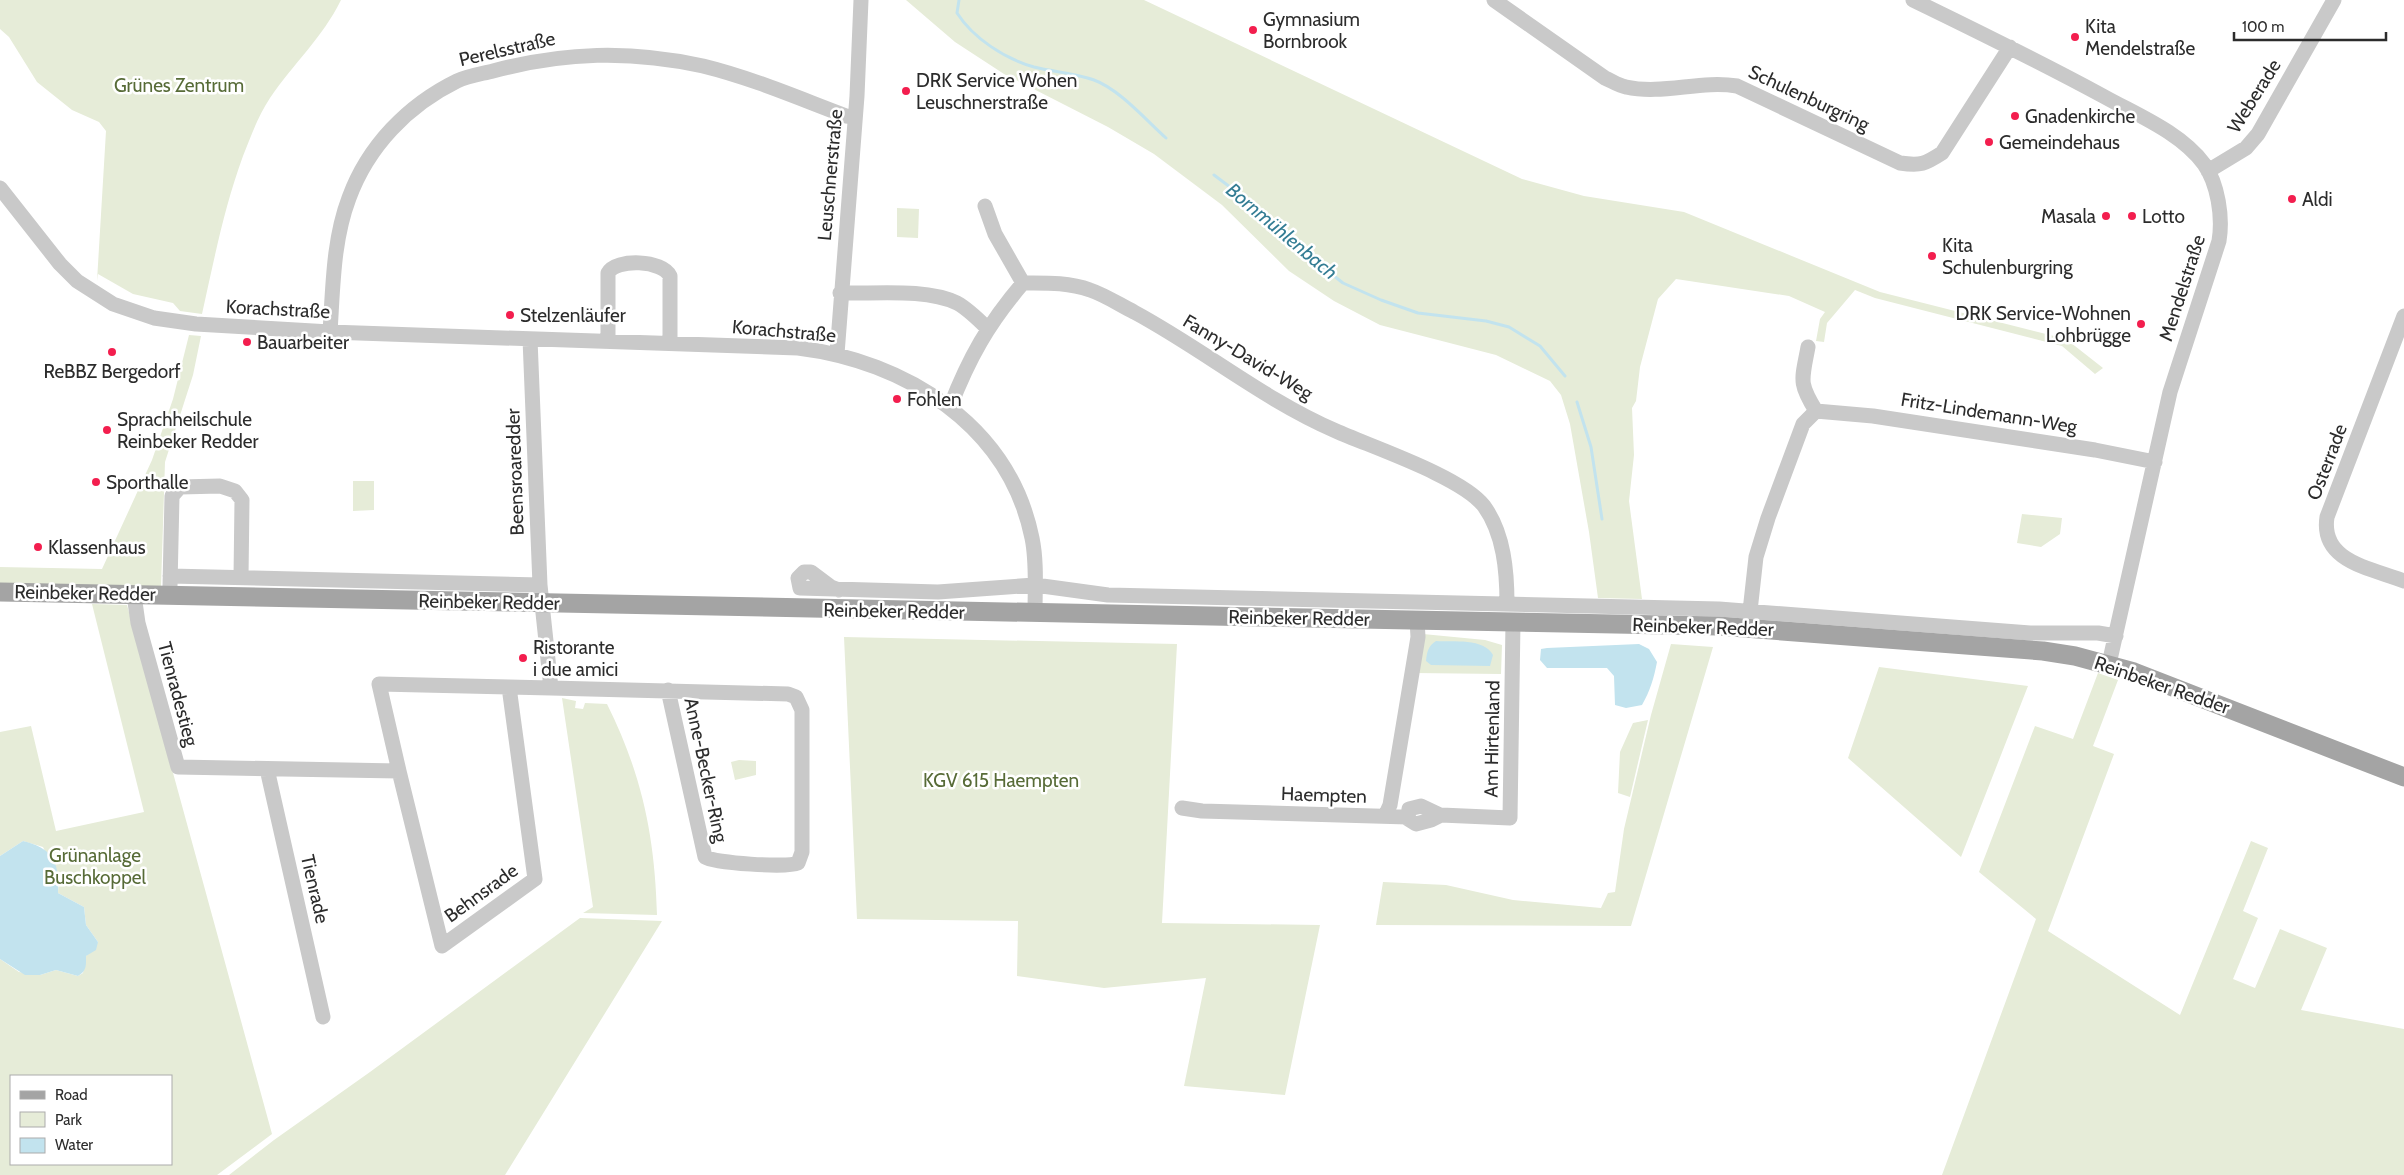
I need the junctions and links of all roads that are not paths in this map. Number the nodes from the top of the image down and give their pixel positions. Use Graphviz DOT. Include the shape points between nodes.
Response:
graph roads {
  1 [pos="861,0"];
  2 [pos="1494,0"];
  3 [pos="1913,0"];
  4 [pos="2334,0"];
  5 [pos="2010,47"];
  6 [pos="855,117"];
  7 [pos="2208,172"];
  8 [pos="0,188"];
  9 [pos="985,206"];
  10 [pos="1022,284"];
  11 [pos="840,293"];
  12 [pos="2404,316"];
  13 [pos="987,328"];
  14 [pos="330,332"];
  15 [pos="530,339"];
  16 [pos="608,341"];
  17 [pos="670,343"];
  18 [pos="1808,348"];
  19 [pos="837,354"];
  20 [pos="950,407"];
  21 [pos="1816,411"];
  22 [pos="2155,462"];
  23 [pos="170,576"];
  24 [pos="241,578"];
  25 [pos="2404,581"];
  26 [pos="540,585"];
  27 [pos="1035,585"];
  28 [pos="839,590"];
  29 [pos="0,592"];
  30 [pos="134,594"];
  31 [pos="170,595"];
  32 [pos="542,603"];
  33 [pos="1507,604"];
  34 [pos="1750,611"];
  35 [pos="1035,613"];
  36 [pos="1417,620"];
  37 [pos="1513,622"];
  38 [pos="2116,636"];
  39 [pos="2109,664"];
  40 [pos="510,688"];
  41 [pos="551,688"];
  42 [pos="668,690"];
  43 [pos="267,769"];
  44 [pos="399,771"];
  45 [pos="2404,777"];
  46 [pos="1182,808"];
  47 [pos="1385,816"];
  48 [pos="323,1017"];
  1 -- 6 [label="street, Leuschnerstraße"];
  2 -- 5 [label="street, Schulenburgring" via="1605,78 1624,87 1645,90 1708,84 1737,86 1900,162 1913,164 1924,164 1942,153"];
  3 -- 5 [label="street, Mendelstraße"];
  4 -- 7 [label="street, Weberade" via="2258,134 2246,148"];
  5 -- 7 [label="street, Mendelstraße" via="2170,134 2199,158"];
  6 -- 11 [label="street, Leuschnerstraße"];
  6 -- 14 [label="street, Perelsstraße" via="748,78 656,58 566,56 458,80 420,103 394,125 374,149 353,189 335,250"];
  7 -- 22 [label="street, Mendelstraße" via="2219,212 2219,241 2170,392"];
  8 -- 14 [label="street, Korachstraße" via="60,264 77,281 112,304 178,323"];
  9 -- 10 [label="street"];
  10 -- 13 [label="street"];
  10 -- 33 [label="street, Fanny-David-Weg" via="1063,284 1091,290 1156,324 1303,414 1464,489 1483,506 1494,524 1505,562"];
  11 -- 13 [label="street" via="924,294 957,303"];
  11 -- 19 [label="street, Leuschnerstraße"];
  12 -- 25 [label="street, Osterrade" via="2327,517 2326,529 2328,541 2335,552"];
  13 -- 20 [label="street"];
  14 -- 15 [label="street, Korachstraße"];
  15 -- 16 [label="street, Korachstraße"];
  15 -- 26 [label="street, Beensroaredder"];
  16 -- 17 [label="street, Korachstraße"];
  16 -- 17 [label="street" via="610,269 622,264 656,265 665,268 670,276"];
  17 -- 19 [label="street, Korachstraße" via="798,348"];
  18 -- 21 [label="street" via="1803,391"];
  19 -- 20 [label="street, Korachstraße" via="885,372"];
  20 -- 27 [label="street, Korachstraße" via="992,448 1009,477 1032,538"];
  21 -- 22 [label="street, Fritz-Lindemann-Weg" via="1873,416"];
  21 -- 34 [label="street" via="1800,430 1768,518 1756,557"];
  22 -- 38 [label="street, Mendelstraße"];
  23 -- 24 [label="street, Reinbeker Redder"];
  23 -- 24 [label="street, Reinbeker Redder" via="172,496 180,488 220,486 235,491 242,500"];
  23 -- 31 [label="street, Reinbeker Redder"];
  24 -- 26 [label="street, Reinbeker Redder"];
  26 -- 32 [label="street, Beensroaredder"];
  27 -- 28 [label="street, Reinbeker Redder" via="938,592"];
  27 -- 33 [label="street, Reinbeker Redder" via="1108,595"];
  27 -- 35 [label="street, Korachstraße"];
  29 -- 30 [label="main road, Reinbeker Redder"];
  30 -- 31 [label="main road, Reinbeker Redder"];
  30 -- 43 [label="street, Tienradestieg" via="138,623 178,768"];
  31 -- 32 [label="main road, Reinbeker Redder"];
  32 -- 35 [label="main road, Reinbeker Redder"];
  32 -- 41 [label="street"];
  33 -- 34 [label="street, Reinbeker Redder"];
  34 -- 38 [label="street, Reinbeker Redder" via="2020,632"];
  35 -- 36 [label="main road, Reinbeker Redder"];
  36 -- 37 [label="main road, Reinbeker Redder"];
  36 -- 47 [label="street, Haempten" via="1418,637 1392,795"];
  37 -- 39 [label="main road, Reinbeker Redder" via="1718,626 2043,651"];
  37 -- 47 [label="street, Am Hirtenland" via="1510,818 1441,815 1421,806 1409,809 1408,817"];
  38 -- 39 [label="street, Mendelstraße"];
  39 -- 45 [label="main road, Reinbeker Redder" via="2174,686"];
  40 -- 41 [label="street, Behnsrade"];
  40 -- 44 [label="street, Behnsrade" via="379,684"];
  40 -- 44 [label="street, Behnsrade" via="535,879 442,946"];
  41 -- 42 [label="street, Anne-Becker-Ring"];
  42 -- 42 [label="street, Anne-Becker-Ring" via="788,694 799,700 802,710 802,852 798,863 712,860 704,856"];
  43 -- 44 [label="street, Tienradestieg"];
  43 -- 48 [label="street, Tienrade"];
  46 -- 47 [label="street, Haempten"];
}
